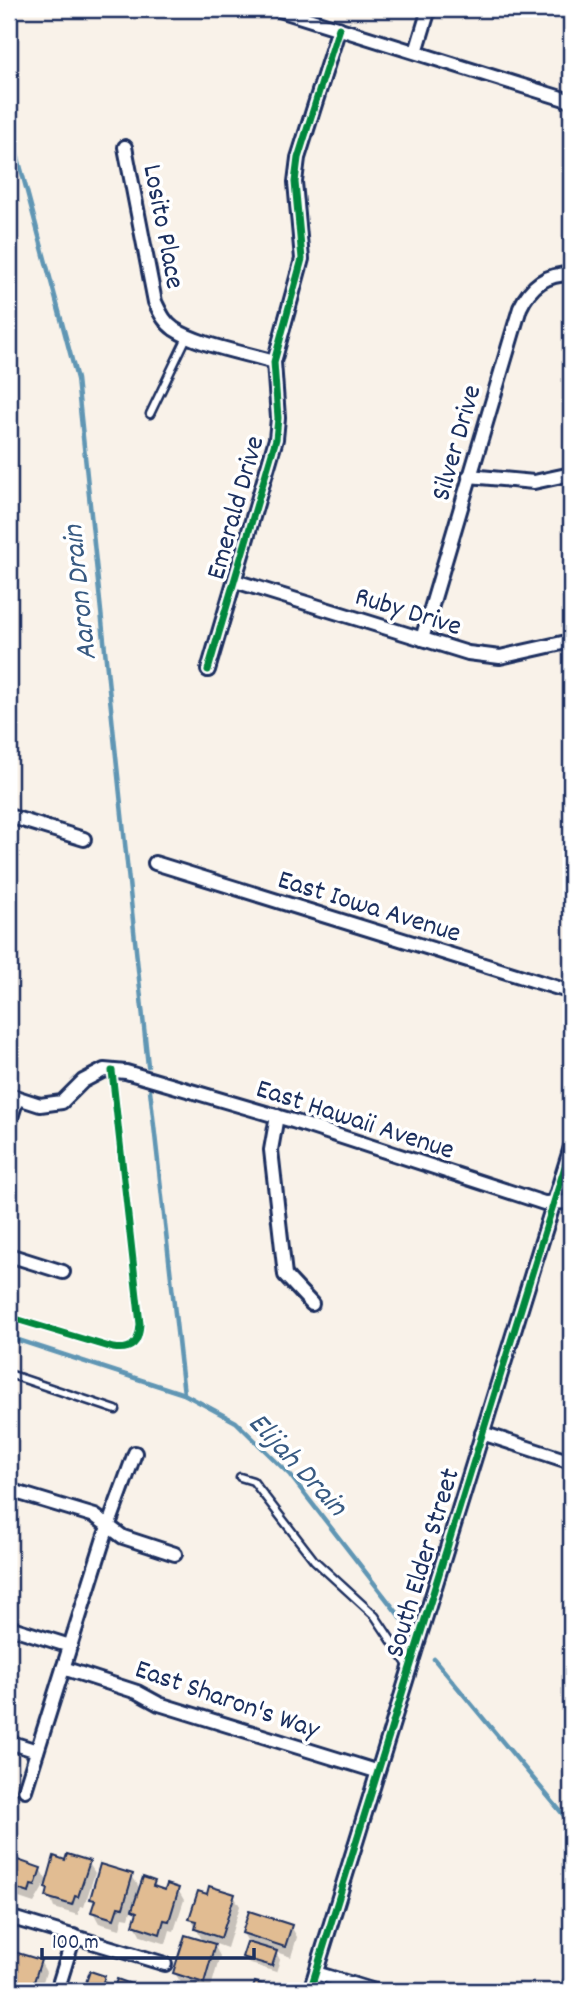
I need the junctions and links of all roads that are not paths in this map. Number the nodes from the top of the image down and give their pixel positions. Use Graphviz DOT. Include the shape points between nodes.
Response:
graph roads {
  1 [pos="276,9"];
  2 [pos="429,9"];
  3 [pos="339,28"];
  4 [pos="416,52"];
  5 [pos="571,101"];
  6 [pos="125,147"];
  7 [pos="571,274"];
  8 [pos="188,335"];
  9 [pos="274,362"];
  10 [pos="150,414"];
  11 [pos="571,474"];
  12 [pos="470,476"];
  13 [pos="235,581"];
  14 [pos="422,639"];
  15 [pos="571,640"];
  16 [pos="208,670"];
  17 [pos="9,816"];
  18 [pos="84,839"];
  19 [pos="155,863"];
  20 [pos="571,992"];
  21 [pos="13,1096"];
  22 [pos="277,1116"];
  23 [pos="9,1124"];
  24 [pos="571,1147"];
  25 [pos="555,1202"];
  26 [pos="571,1202"];
  27 [pos="9,1255"];
  28 [pos="63,1272"];
  29 [pos="312,1304"];
  30 [pos="9,1374"];
  31 [pos="116,1410"];
  32 [pos="482,1433"];
  33 [pos="135,1453"];
  34 [pos="571,1462"];
  35 [pos="240,1477"];
  36 [pos="9,1490"];
  37 [pos="109,1527"];
  38 [pos="175,1554"];
  39 [pos="9,1628"];
  40 [pos="70,1646"];
  41 [pos="409,1667"];
  42 [pos="63,1668"];
  43 [pos="9,1742"];
  44 [pos="37,1751"];
  45 [pos="376,1771"];
  46 [pos="25,1790"];
  47 [pos="9,1917"];
  48 [pos="74,1936"];
  49 [pos="165,1964"];
  50 [pos="316,1973"];
  51 [pos="571,1982"];
  52 [pos="57,1991"];
  53 [pos="310,1991"];
  54 [pos="375,1991"];
  55 [pos="569,1991"];
  1 -- 3 [label="street"];
  2 -- 4 [label="street"];
  3 -- 4 [label="street"];
  3 -- 9 [label="street, Emerald Drive" via="298,158 295,182 302,259"];
  4 -- 5 [label="street"];
  6 -- 8 [label="street, Losito Place" via="155,302 173,328"];
  7 -- 12 [label="street, Silver Drive" via="540,281 527,292"];
  8 -- 9 [label="street, Losito Place"];
  8 -- 10 [label="lane"];
  9 -- 13 [label="street, Emerald Drive" via="276,439"];
  11 -- 12 [label="street" via="534,482"];
  12 -- 14 [label="street, Silver Drive"];
  13 -- 14 [label="street, Ruby Drive"];
  13 -- 16 [label="street, Emerald Drive"];
  14 -- 15 [label="street, Ruby Drive" via="500,657"];
  17 -- 18 [label="street"];
  19 -- 20 [label="street, East Iowa Avenue"];
  21 -- 22 [label="street, East Hawaii Avenue" via="40,1105 62,1102 83,1080 104,1070 126,1072"];
  21 -- 23 [label="street"];
  22 -- 25 [label="street, East Hawaii Avenue" via="544,1203"];
  22 -- 29 [label="street" via="271,1150 285,1275"];
  24 -- 25 [label="street, South Elder Street"];
  25 -- 26 [label="street, East Hawaii Avenue"];
  25 -- 32 [label="street, South Elder Street"];
  27 -- 28 [label="street"];
  30 -- 31 [label="lane"];
  32 -- 34 [label="street"];
  32 -- 41 [label="street, South Elder Street"];
  33 -- 37 [label="street"];
  35 -- 41 [label="lane" via="253,1481 314,1560 375,1616"];
  36 -- 37 [label="street" via="95,1516"];
  37 -- 38 [label="street" via="123,1537"];
  37 -- 40 [label="street"];
  39 -- 40 [label="street"];
  40 -- 42 [label="street"];
  41 -- 45 [label="street, South Elder Street"];
  42 -- 44 [label="street"];
  42 -- 45 [label="street, East Sharon's Way" via="137,1692 159,1704"];
  43 -- 44 [label="street"];
  44 -- 46 [label="street"];
  45 -- 50 [label="street, South Elder Street"];
  47 -- 48 [label="street"];
  48 -- 49 [label="street"];
  48 -- 52 [label="street"];
  50 -- 53 [label="street, South Elder Street"];
  50 -- 54 [label="street"];
  51 -- 55 [label="street"];
}
